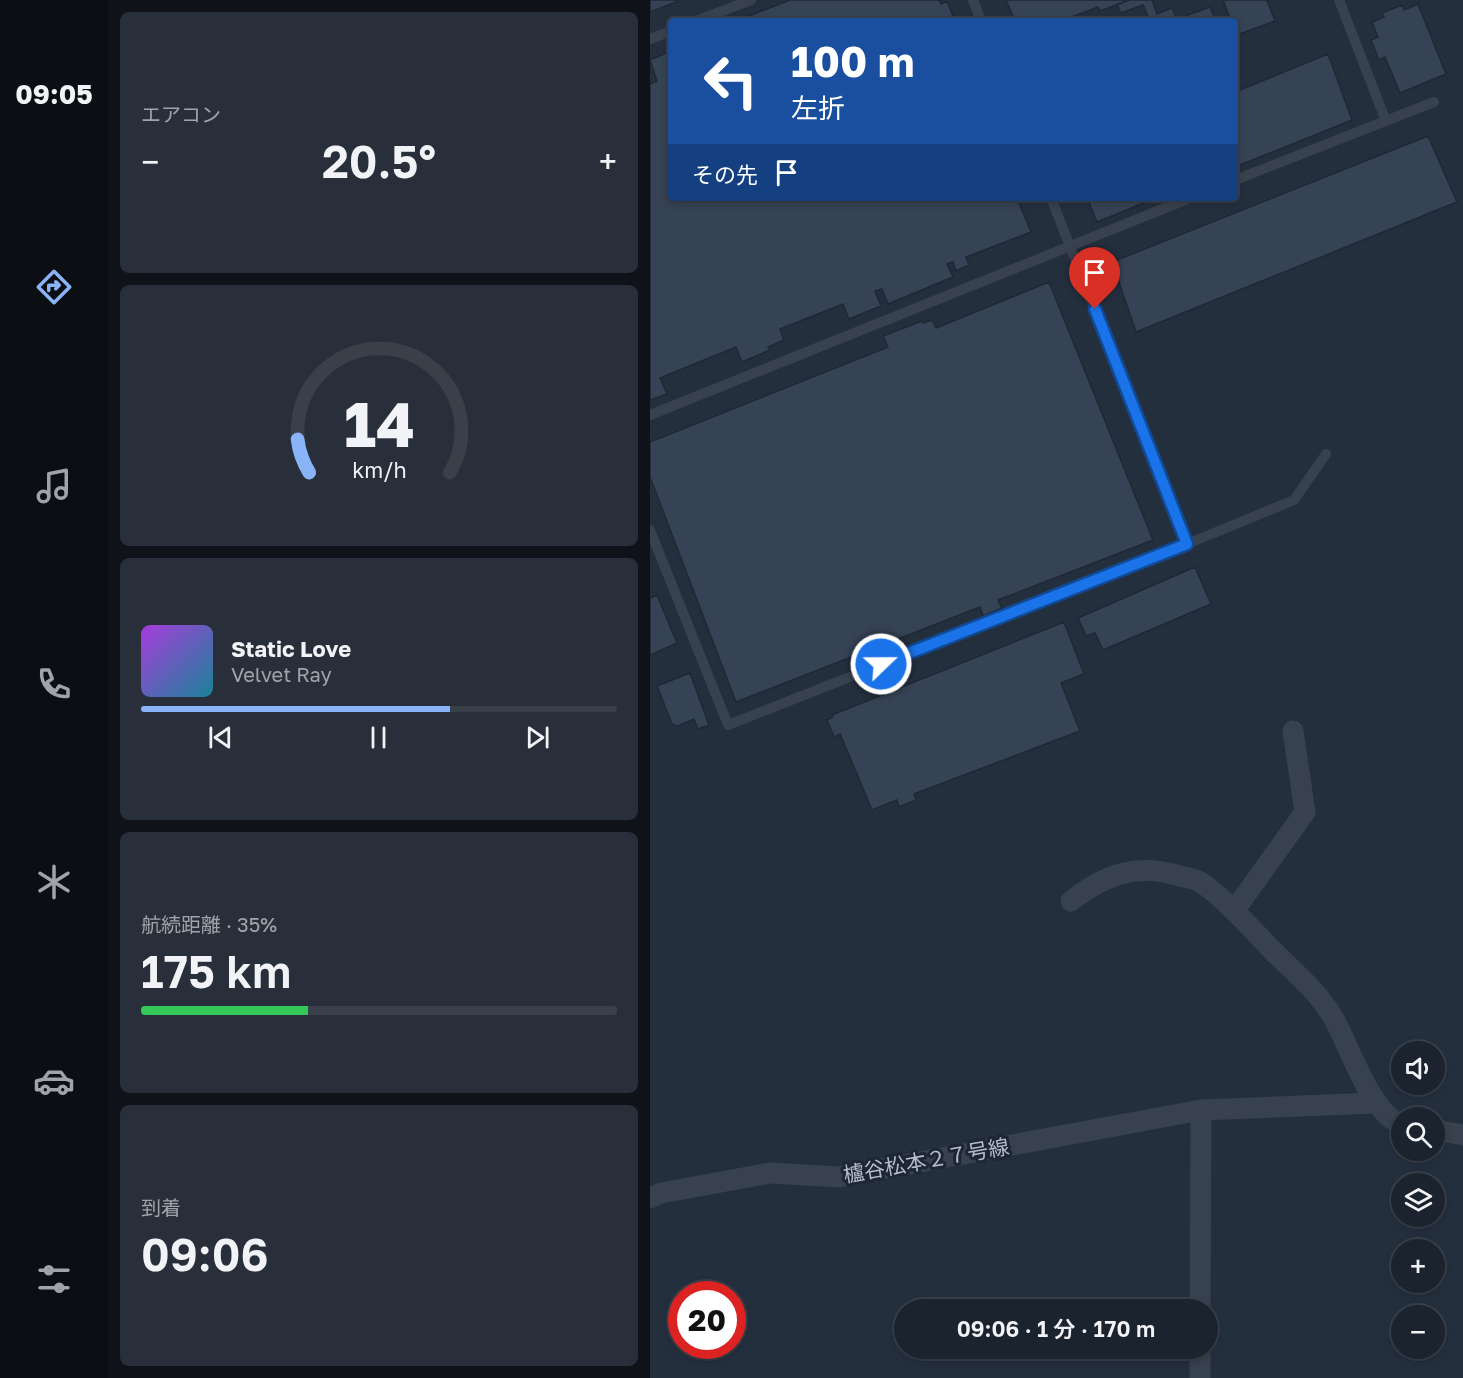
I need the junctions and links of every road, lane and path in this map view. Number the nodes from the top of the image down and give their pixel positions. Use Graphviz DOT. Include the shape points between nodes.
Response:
graph roads {
  1 [pos="751,0"];
  2 [pos="973,0"];
  3 [pos="1339,0"];
  4 [pos="704,18"];
  5 [pos="980,18"];
  6 [pos="668,32"];
  7 [pos="650,39"];
  8 [pos="1434,102"];
  9 [pos="1386,121"];
  10 [pos="1238,179"];
  11 [pos="1052,201"];
  12 [pos="1182,201"];
  13 [pos="1069,245"];
  14 [pos="650,415"];
  15 [pos="1326,454"];
  16 [pos="650,530"];
  17 [pos="1187,544"];
  18 [pos="1293,730"];
  19 [pos="1071,901"];
  20 [pos="1234,911"];
  21 [pos="1376,1103"];
  22 [pos="1201,1110"];
  23 [pos="1391,1119"];
  24 [pos="1445,1132"];
  25 [pos="1463,1135"];
  26 [pos="650,1198"];
  27 [pos="1200,1299"];
  28 [pos="1200,1359"];
  29 [pos="1200,1378"];
  1 -- 4 [label="lane"];
  2 -- 5 [label="lane"];
  3 -- 9 [label="lane"];
  6 -- 7 [label="lane"];
  8 -- 9 [label="lane"];
  9 -- 10 [label="lane"];
  11 -- 13 [label="lane"];
  12 -- 13 [label="lane"];
  13 -- 14 [label="lane"];
  13 -- 17 [label="lane"];
  15 -- 17 [label="lane" via="1294,500"];
  16 -- 17 [label="lane" via="728,725"];
  18 -- 20 [label="street" via="1305,812"];
  19 -- 20 [label="street" via="1095,882 1124,872 1165,871 1200,881"];
  20 -- 21 [label="street" via="1322,1000"];
  21 -- 22 [label="street, 櫨谷松本２７号線"];
  21 -- 23 [label="street"];
  22 -- 26 [label="street, 櫨谷松本２７号線" via="839,1177 770,1173"];
  22 -- 27 [label="street"];
  24 -- 25 [label="street"];
  28 -- 29 [label="street"];
}
